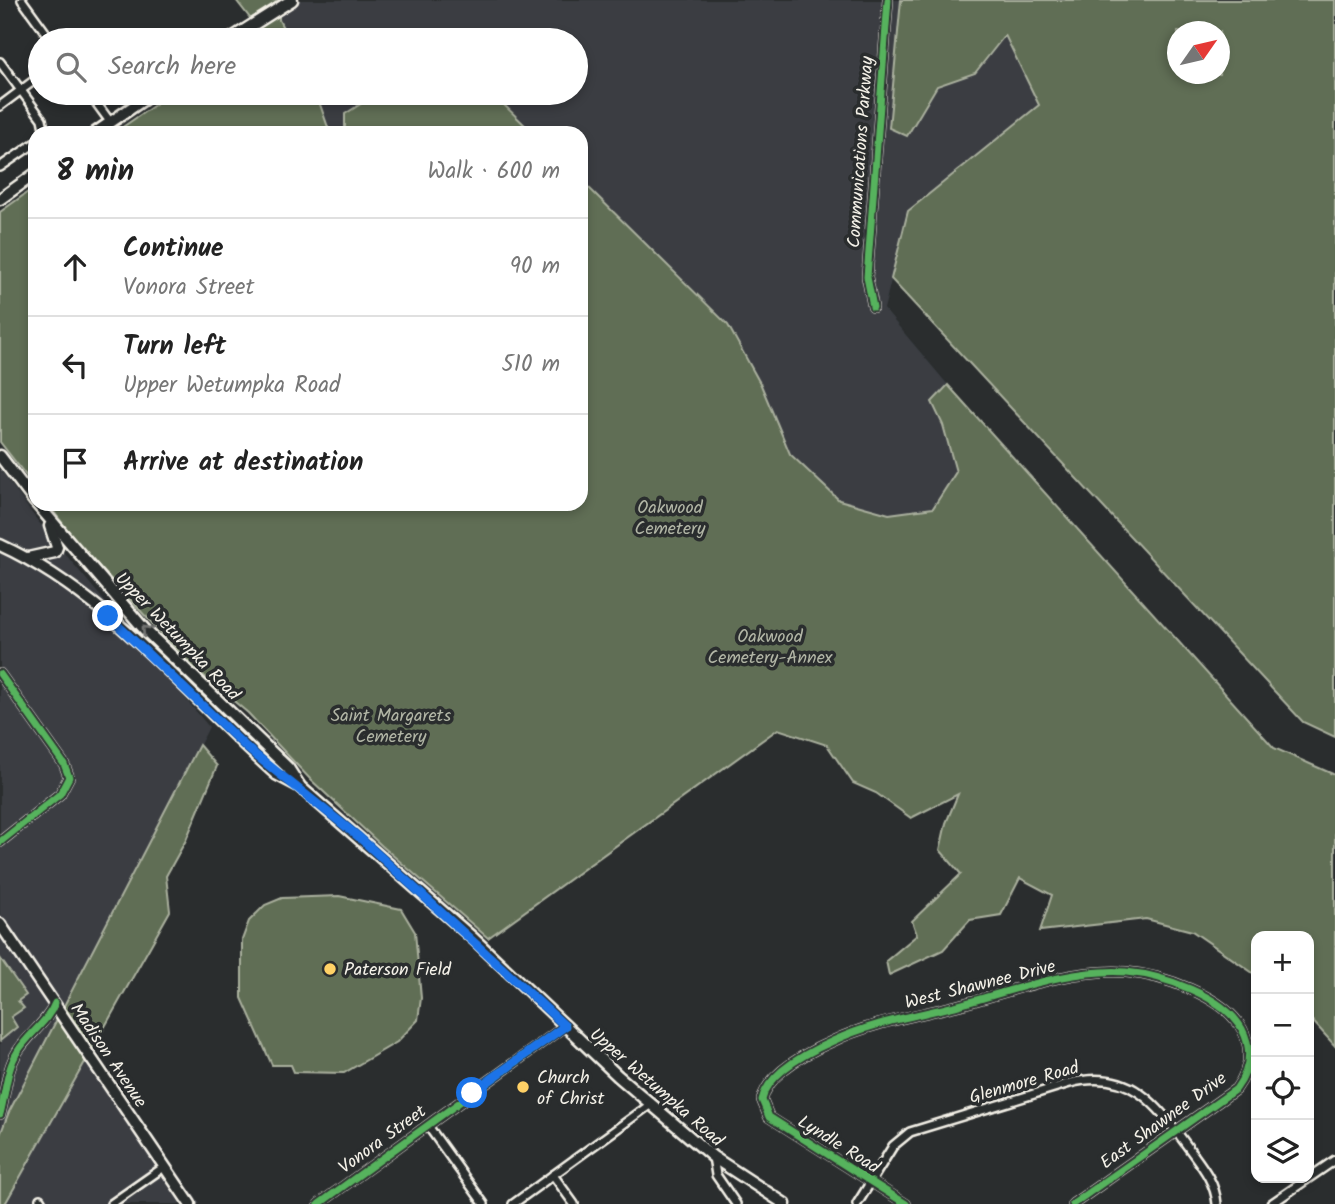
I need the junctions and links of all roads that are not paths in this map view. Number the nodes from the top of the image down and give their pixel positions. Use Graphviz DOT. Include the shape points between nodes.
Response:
graph roads {
  1 [pos="22,0"];
  2 [pos="292,0"];
  3 [pos="888,0"];
  4 [pos="42,28"];
  5 [pos="248,28"];
  6 [pos="0,62"];
  7 [pos="28,85"];
  8 [pos="21,90"];
  9 [pos="28,100"];
  10 [pos="32,105"];
  11 [pos="98,105"];
  12 [pos="136,105"];
  13 [pos="0,106"];
  14 [pos="111,122"];
  15 [pos="44,126"];
  16 [pos="105,126"];
  17 [pos="28,149"];
  18 [pos="0,167"];
  19 [pos="28,179"];
  20 [pos="0,199"];
  21 [pos="873,307"];
  22 [pos="0,456"];
  23 [pos="28,493"];
  24 [pos="42,511"];
  25 [pos="46,516"];
  26 [pos="0,545"];
  27 [pos="27,558"];
  28 [pos="172,657"];
  29 [pos="163,667"];
  30 [pos="0,674"];
  31 [pos="299,786"];
  32 [pos="0,842"];
  33 [pos="0,924"];
  34 [pos="55,1003"];
  35 [pos="565,1026"];
  36 [pos="1249,1048"];
  37 [pos="651,1104"];
  38 [pos="762,1105"];
  39 [pos="0,1114"];
  40 [pos="428,1126"];
  41 [pos="1177,1132"];
  42 [pos="713,1157"];
  43 [pos="1335,1160"];
  44 [pos="164,1167"];
  45 [pos="553,1175"];
  46 [pos="870,1182"];
  47 [pos="111,1204"];
  48 [pos="190,1204"];
  49 [pos="320,1204"];
  50 [pos="484,1204"];
  51 [pos="513,1204"];
  52 [pos="574,1204"];
  53 [pos="736,1204"];
  54 [pos="785,1204"];
  55 [pos="857,1204"];
  56 [pos="906,1204"];
  57 [pos="1073,1204"];
  58 [pos="1217,1204"];
  59 [pos="1271,1204"];
  1 -- 4 [label="street"];
  2 -- 5 [label="main road"];
  3 -- 21 [label="street, Communications Parkway" via="868,266"];
  6 -- 8 [label="street"];
  7 -- 8 [label="street"];
  8 -- 9 [label="street"];
  8 -- 13 [label="street"];
  10 -- 15 [label="street"];
  11 -- 14 [label="street"];
  12 -- 14 [label="main road"];
  14 -- 16 [label="main road"];
  17 -- 18 [label="street"];
  19 -- 20 [label="main road"];
  22 -- 23 [label="main road, Upper Wetumpka Road"];
  24 -- 25 [label="main road, Upper Wetumpka Road"];
  25 -- 27 [label="main road" via="57,547 48,555"];
  28 -- 25 [label="main road, Upper Wetumpka Road, one-way"];
  26 -- 27 [label="main road, Upper Wetumpka Road"];
  27 -- 29 [label="main road, Upper Wetumpka Road" via="89,599"];
  28 -- 29 [label="main road"];
  28 -- 31 [label="main road, Upper Wetumpka Road" via="288,768"];
  29 -- 31 [label="main road, Upper Wetumpka Road" via="248,749 284,780"];
  30 -- 32 [label="street" via="69,777 60,794"];
  31 -- 35 [label="main road, Upper Wetumpka Road"];
  33 -- 34 [label="main road, Madison Avenue"];
  34 -- 39 [label="street" via="12,1062"];
  34 -- 44 [label="main road, Madison Avenue"];
  35 -- 37 [label="main road, Upper Wetumpka Road"];
  35 -- 40 [label="street, Vonora Street"];
  36 -- 38 [label="street, West Shawnee Drive" via="1236,1021 1192,990 1126,972 1084,974 834,1040 775,1077"];
  36 -- 41 [label="street, East Shawnee Drive" via="1247,1069 1237,1089"];
  37 -- 42 [label="main road, Upper Wetumpka Road"];
  37 -- 45 [label="street"];
  38 -- 46 [label="street, Lyndle Road" via="774,1121"];
  40 -- 49 [label="street, Vonora Street"];
  40 -- 50 [label="street"];
  41 -- 46 [label="street, Glenmore Road" via="1136,1089 1109,1080 1081,1080 910,1132 893,1146"];
  41 -- 57 [label="street, East Shawnee Drive"];
  41 -- 58 [label="street, Glenmore Road" via="1209,1177"];
  42 -- 53 [label="street" via="716,1175"];
  42 -- 54 [label="main road, Upper Wetumpka Road"];
  43 -- 59 [label="street"];
  44 -- 47 [label="street"];
  44 -- 48 [label="main road, Madison Avenue"];
  45 -- 51 [label="street"];
  45 -- 52 [label="street"];
  46 -- 55 [label="street, Glenmore Road"];
  46 -- 56 [label="street, Lyndle Road"];
}
